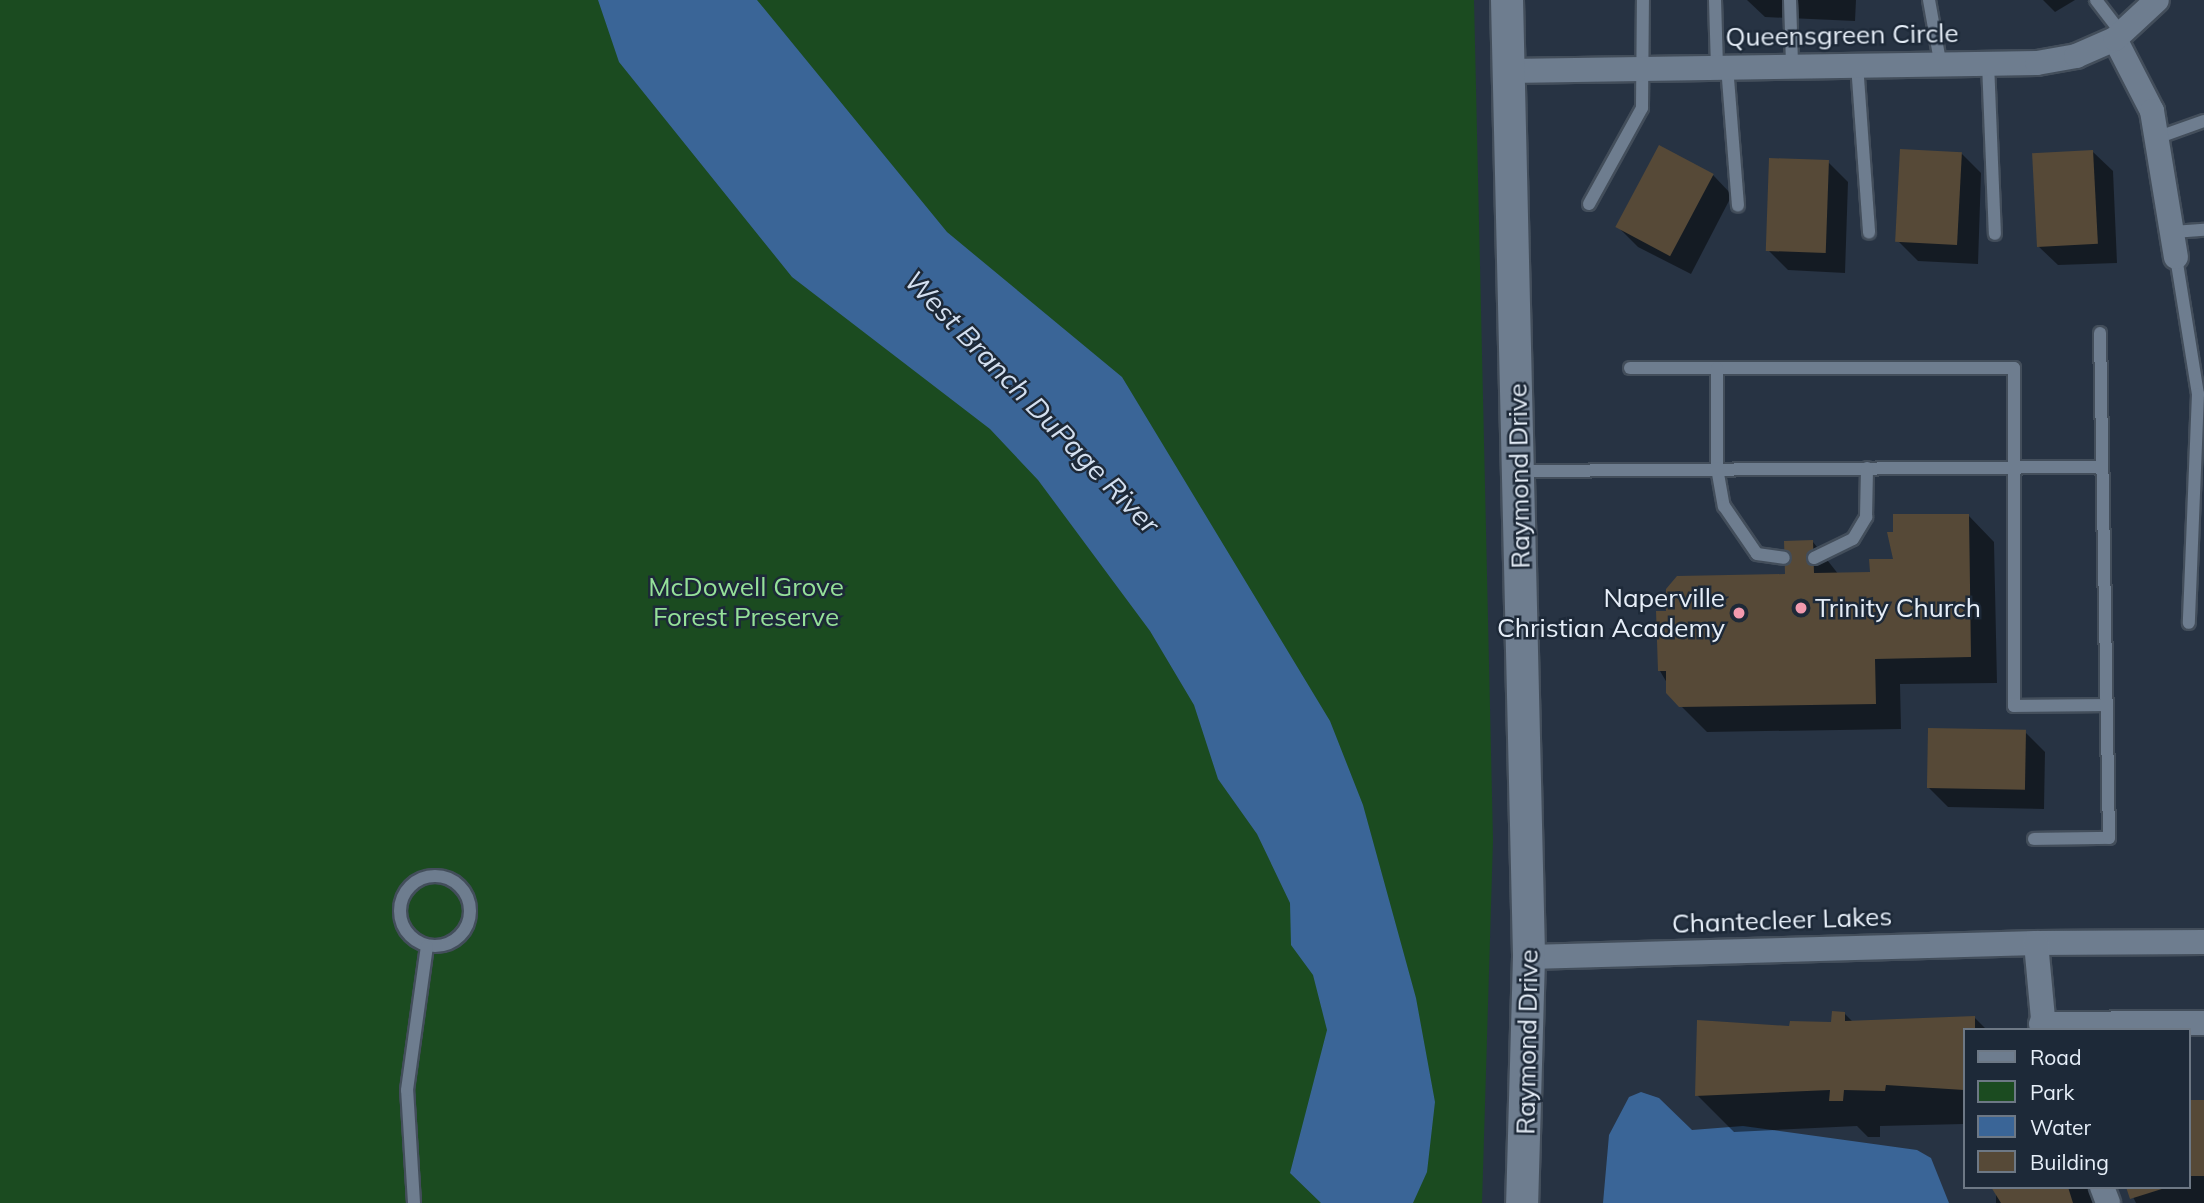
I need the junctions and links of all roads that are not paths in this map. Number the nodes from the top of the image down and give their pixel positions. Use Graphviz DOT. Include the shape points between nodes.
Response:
graph roads {
  1 [pos="1507,0"];
  2 [pos="1643,0"];
  3 [pos="1715,0"];
  4 [pos="1790,0"];
  5 [pos="1929,0"];
  6 [pos="2096,0"];
  7 [pos="2157,0"];
  8 [pos="2118,37"];
  9 [pos="1940,61"];
  10 [pos="1857,63"];
  11 [pos="1988,64"];
  12 [pos="1792,65"];
  13 [pos="1722,66"];
  14 [pos="1645,68"];
  15 [pos="1508,71"];
  16 [pos="2204,121"];
  17 [pos="2159,137"];
  18 [pos="1589,204"];
  19 [pos="1738,206"];
  20 [pos="2204,230"];
  21 [pos="2172,232"];
  22 [pos="1869,233"];
  23 [pos="1995,234"];
  24 [pos="2176,257"];
  25 [pos="2100,334"];
  26 [pos="1630,368"];
  27 [pos="1717,368"];
  28 [pos="2201,394"];
  29 [pos="2013,467"];
  30 [pos="2100,467"];
  31 [pos="1717,468"];
  32 [pos="1867,468"];
  33 [pos="1519,471"];
  34 [pos="1784,558"];
  35 [pos="1814,558"];
  36 [pos="2189,623"];
  37 [pos="2105,705"];
  38 [pos="2034,839"];
  39 [pos="2204,942"];
  40 [pos="2036,943"];
  41 [pos="426,946"];
  42 [pos="1529,957"];
  43 [pos="2204,1023"];
  44 [pos="2043,1027"];
  45 [pos="415,1203"];
  46 [pos="1522,1203"];
  1 -- 15 [label="street, Raymond Drive"];
  2 -- 14 [label="lane"];
  3 -- 13 [label="lane"];
  4 -- 12 [label="lane"];
  5 -- 9 [label="lane"];
  6 -- 8 [label="lane"];
  7 -- 8 [label="street, Queensgreen Circle"];
  8 -- 11 [label="street, Queensgreen Circle" via="2076,57"];
  8 -- 17 [label="street"];
  9 -- 10 [label="street, Queensgreen Circle"];
  9 -- 11 [label="street, Queensgreen Circle"];
  10 -- 12 [label="street, Queensgreen Circle"];
  10 -- 22 [label="lane"];
  11 -- 23 [label="lane"];
  12 -- 13 [label="street, Queensgreen Circle"];
  13 -- 14 [label="street, Queensgreen Circle"];
  13 -- 19 [label="lane"];
  14 -- 15 [label="street, Queensgreen Circle"];
  14 -- 18 [label="lane" via="1642,108"];
  15 -- 33 [label="street, Raymond Drive"];
  16 -- 17 [label="lane"];
  17 -- 21 [label="street"];
  20 -- 21 [label="lane"];
  21 -- 24 [label="street"];
  24 -- 28 [label="lane"];
  25 -- 30 [label="lane"];
  26 -- 27 [label="lane"];
  27 -- 29 [label="lane" via="2014,368"];
  27 -- 31 [label="lane"];
  28 -- 36 [label="lane"];
  29 -- 30 [label="lane"];
  29 -- 32 [label="lane"];
  29 -- 37 [label="lane" via="2014,706"];
  30 -- 37 [label="lane"];
  31 -- 32 [label="lane"];
  31 -- 33 [label="lane"];
  31 -- 34 [label="lane" via="1724,506 1741,536 1758,554"];
  32 -- 35 [label="lane" via="1866,517 1853,539"];
  33 -- 42 [label="street, Raymond Drive"];
  37 -- 38 [label="lane" via="2109,838"];
  39 -- 40 [label="street, Chantecleer Lakes"];
  40 -- 42 [label="street, Chantecleer Lakes"];
  40 -- 44 [label="street"];
  41 -- 41 [label="lane" via="451,943 468,926 469,900 442,876 412,884 400,906 406,931"];
  41 -- 45 [label="lane" via="408,1064"];
  42 -- 46 [label="street, Raymond Drive"];
  43 -- 44 [label="street"];
}
